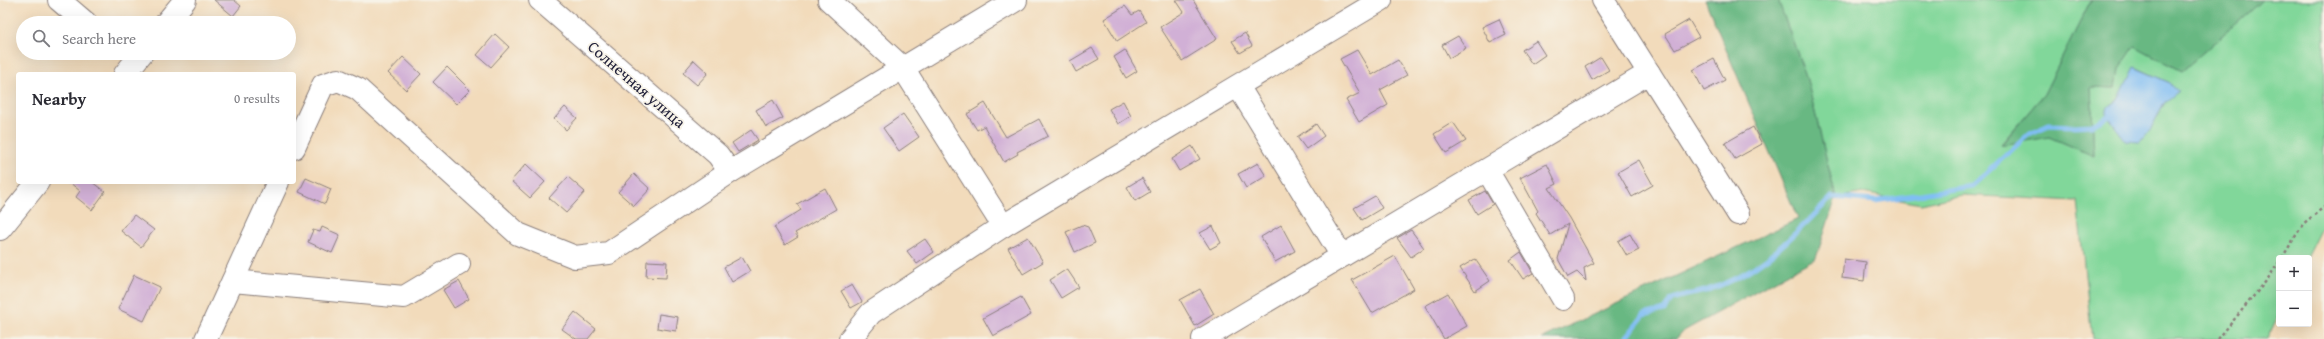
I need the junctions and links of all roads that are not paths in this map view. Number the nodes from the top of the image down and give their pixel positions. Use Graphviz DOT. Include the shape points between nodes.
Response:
graph roads {
  1 [pos="59,0"];
  2 [pos="185,0"];
  3 [pos="540,0"];
  4 [pos="829,0"];
  5 [pos="1016,0"];
  6 [pos="1381,0"];
  7 [pos="1603,0"];
  8 [pos="78,16"];
  9 [pos="172,16"];
  10 [pos="903,68"];
  11 [pos="1649,73"];
  12 [pos="1238,86"];
  13 [pos="296,144"];
  14 [pos="1487,170"];
  15 [pos="730,172"];
  16 [pos="36,184"];
  17 [pos="277,184"];
  18 [pos="1738,214"];
  19 [pos="1003,226"];
  20 [pos="0,229"];
  21 [pos="1342,256"];
  22 [pos="459,264"];
  23 [pos="233,281"];
  24 [pos="1563,299"];
  25 [pos="206,339"];
  26 [pos="850,339"];
  27 [pos="1203,339"];
  1 -- 8 [label="street"];
  2 -- 9 [label="street"];
  3 -- 15 [label="street, Солнечная улица" via="718,155"];
  4 -- 10 [label="street"];
  5 -- 10 [label="street"];
  6 -- 12 [label="street"];
  7 -- 11 [label="street"];
  10 -- 15 [label="street"];
  10 -- 19 [label="street"];
  11 -- 14 [label="street"];
  11 -- 18 [label="street"];
  12 -- 19 [label="street"];
  12 -- 21 [label="street"];
  13 -- 15 [label="street" via="323,85 338,80 358,89 518,234 575,257 609,253"];
  14 -- 21 [label="street"];
  14 -- 24 [label="street"];
  16 -- 20 [label="street"];
  17 -- 23 [label="street"];
  19 -- 26 [label="street" via="871,313"];
  21 -- 27 [label="street"];
  22 -- 23 [label="street" via="404,297"];
  23 -- 25 [label="street"];
}
